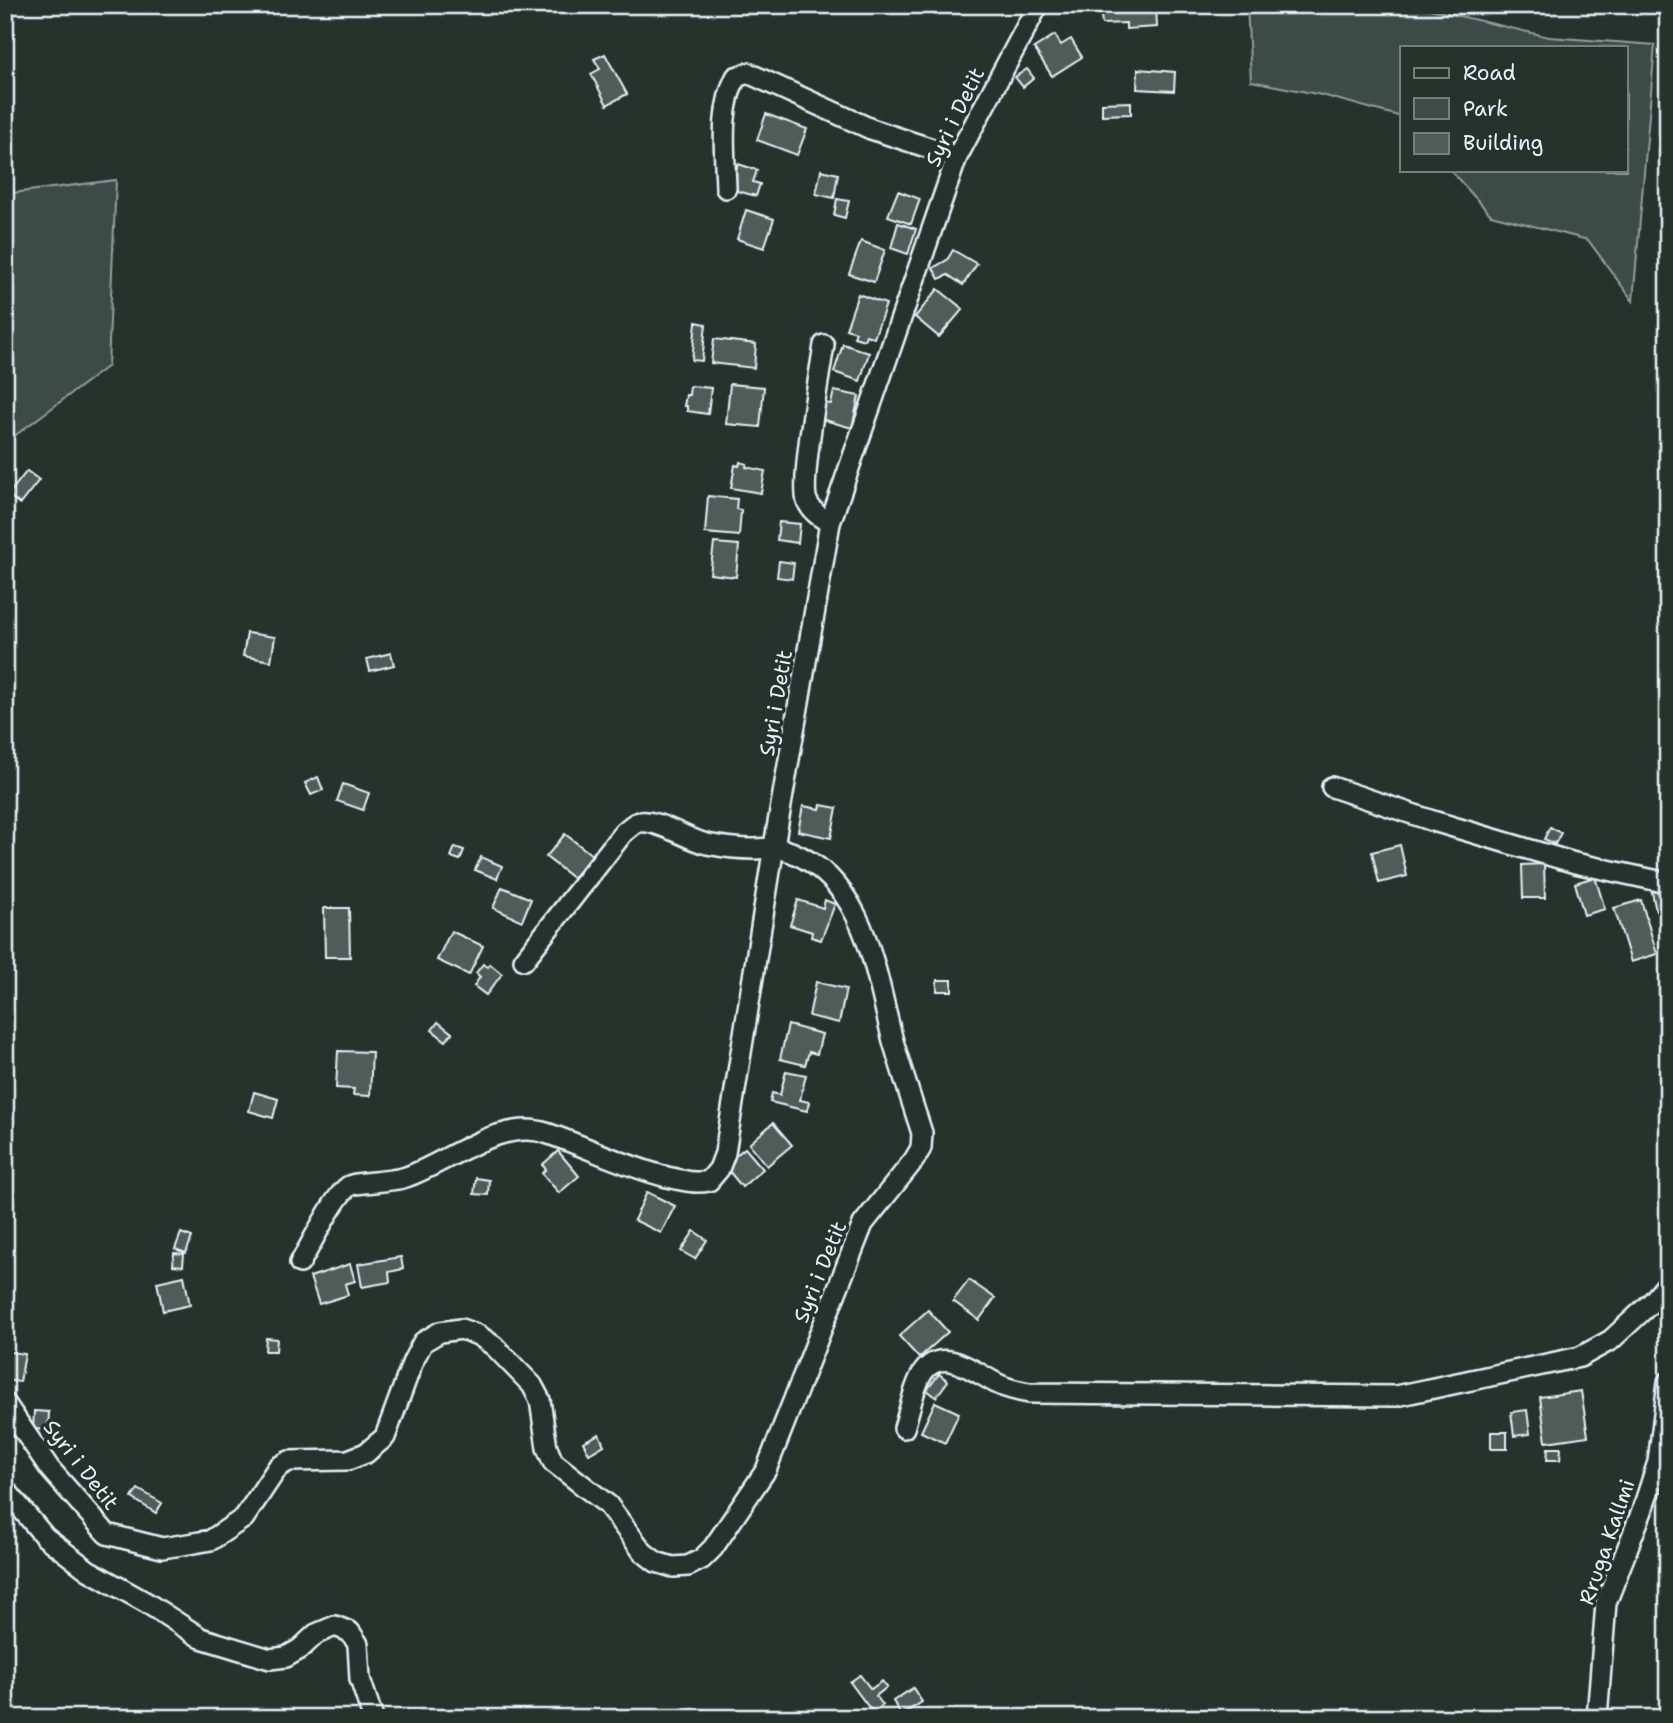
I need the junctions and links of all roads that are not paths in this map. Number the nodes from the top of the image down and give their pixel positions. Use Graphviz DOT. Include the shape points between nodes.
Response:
graph roads {
  1 [pos="1038,5"];
  2 [pos="957,157"];
  3 [pos="726,188"];
  4 [pos="824,345"];
  5 [pos="830,523"];
  6 [pos="1332,787"];
  7 [pos="774,846"];
  8 [pos="1668,883"];
  9 [pos="524,960"];
  10 [pos="300,1263"];
  11 [pos="1668,1283"];
  12 [pos="1668,1382"];
  13 [pos="5,1403"];
  14 [pos="904,1428"];
  15 [pos="5,1489"];
  16 [pos="373,1718"];
  17 [pos="1597,1718"];
  1 -- 2 [label="street, Syri i Detit"];
  2 -- 3 [label="street" via="871,128 748,73 736,77 725,118"];
  2 -- 5 [label="street, Syri i Detit"];
  4 -- 5 [label="street" via="806,498 814,513"];
  5 -- 7 [label="street, Syri i Detit"];
  6 -- 8 [label="street" via="1575,863"];
  7 -- 9 [label="street" via="721,847 647,821 636,823 623,833"];
  7 -- 10 [label="street" via="725,1153 709,1181 690,1182 634,1169 543,1132 507,1133 407,1177 351,1184 341,1193"];
  7 -- 13 [label="street, Syri i Detit" via="812,863 830,878 859,918 922,1133 921,1147 863,1223 766,1470 702,1559 673,1567 643,1552 608,1505 553,1462 540,1400 532,1385 494,1346 461,1329 440,1332 423,1342 385,1437 366,1453 348,1460 289,1461 278,1467 244,1518 211,1540 188,1544 162,1548 107,1534 50,1469"];
  11 -- 14 [label="street" via="1611,1340 1580,1357 1396,1396 1029,1393 1011,1390 947,1360 922,1372"];
  12 -- 17 [label="street, Rruga Kallmi" via="1658,1462 1606,1603"];
  15 -- 16 [label="street" via="45,1537 88,1570 201,1638 270,1659 286,1657 335,1626 350,1632 358,1644 360,1679"];
}
